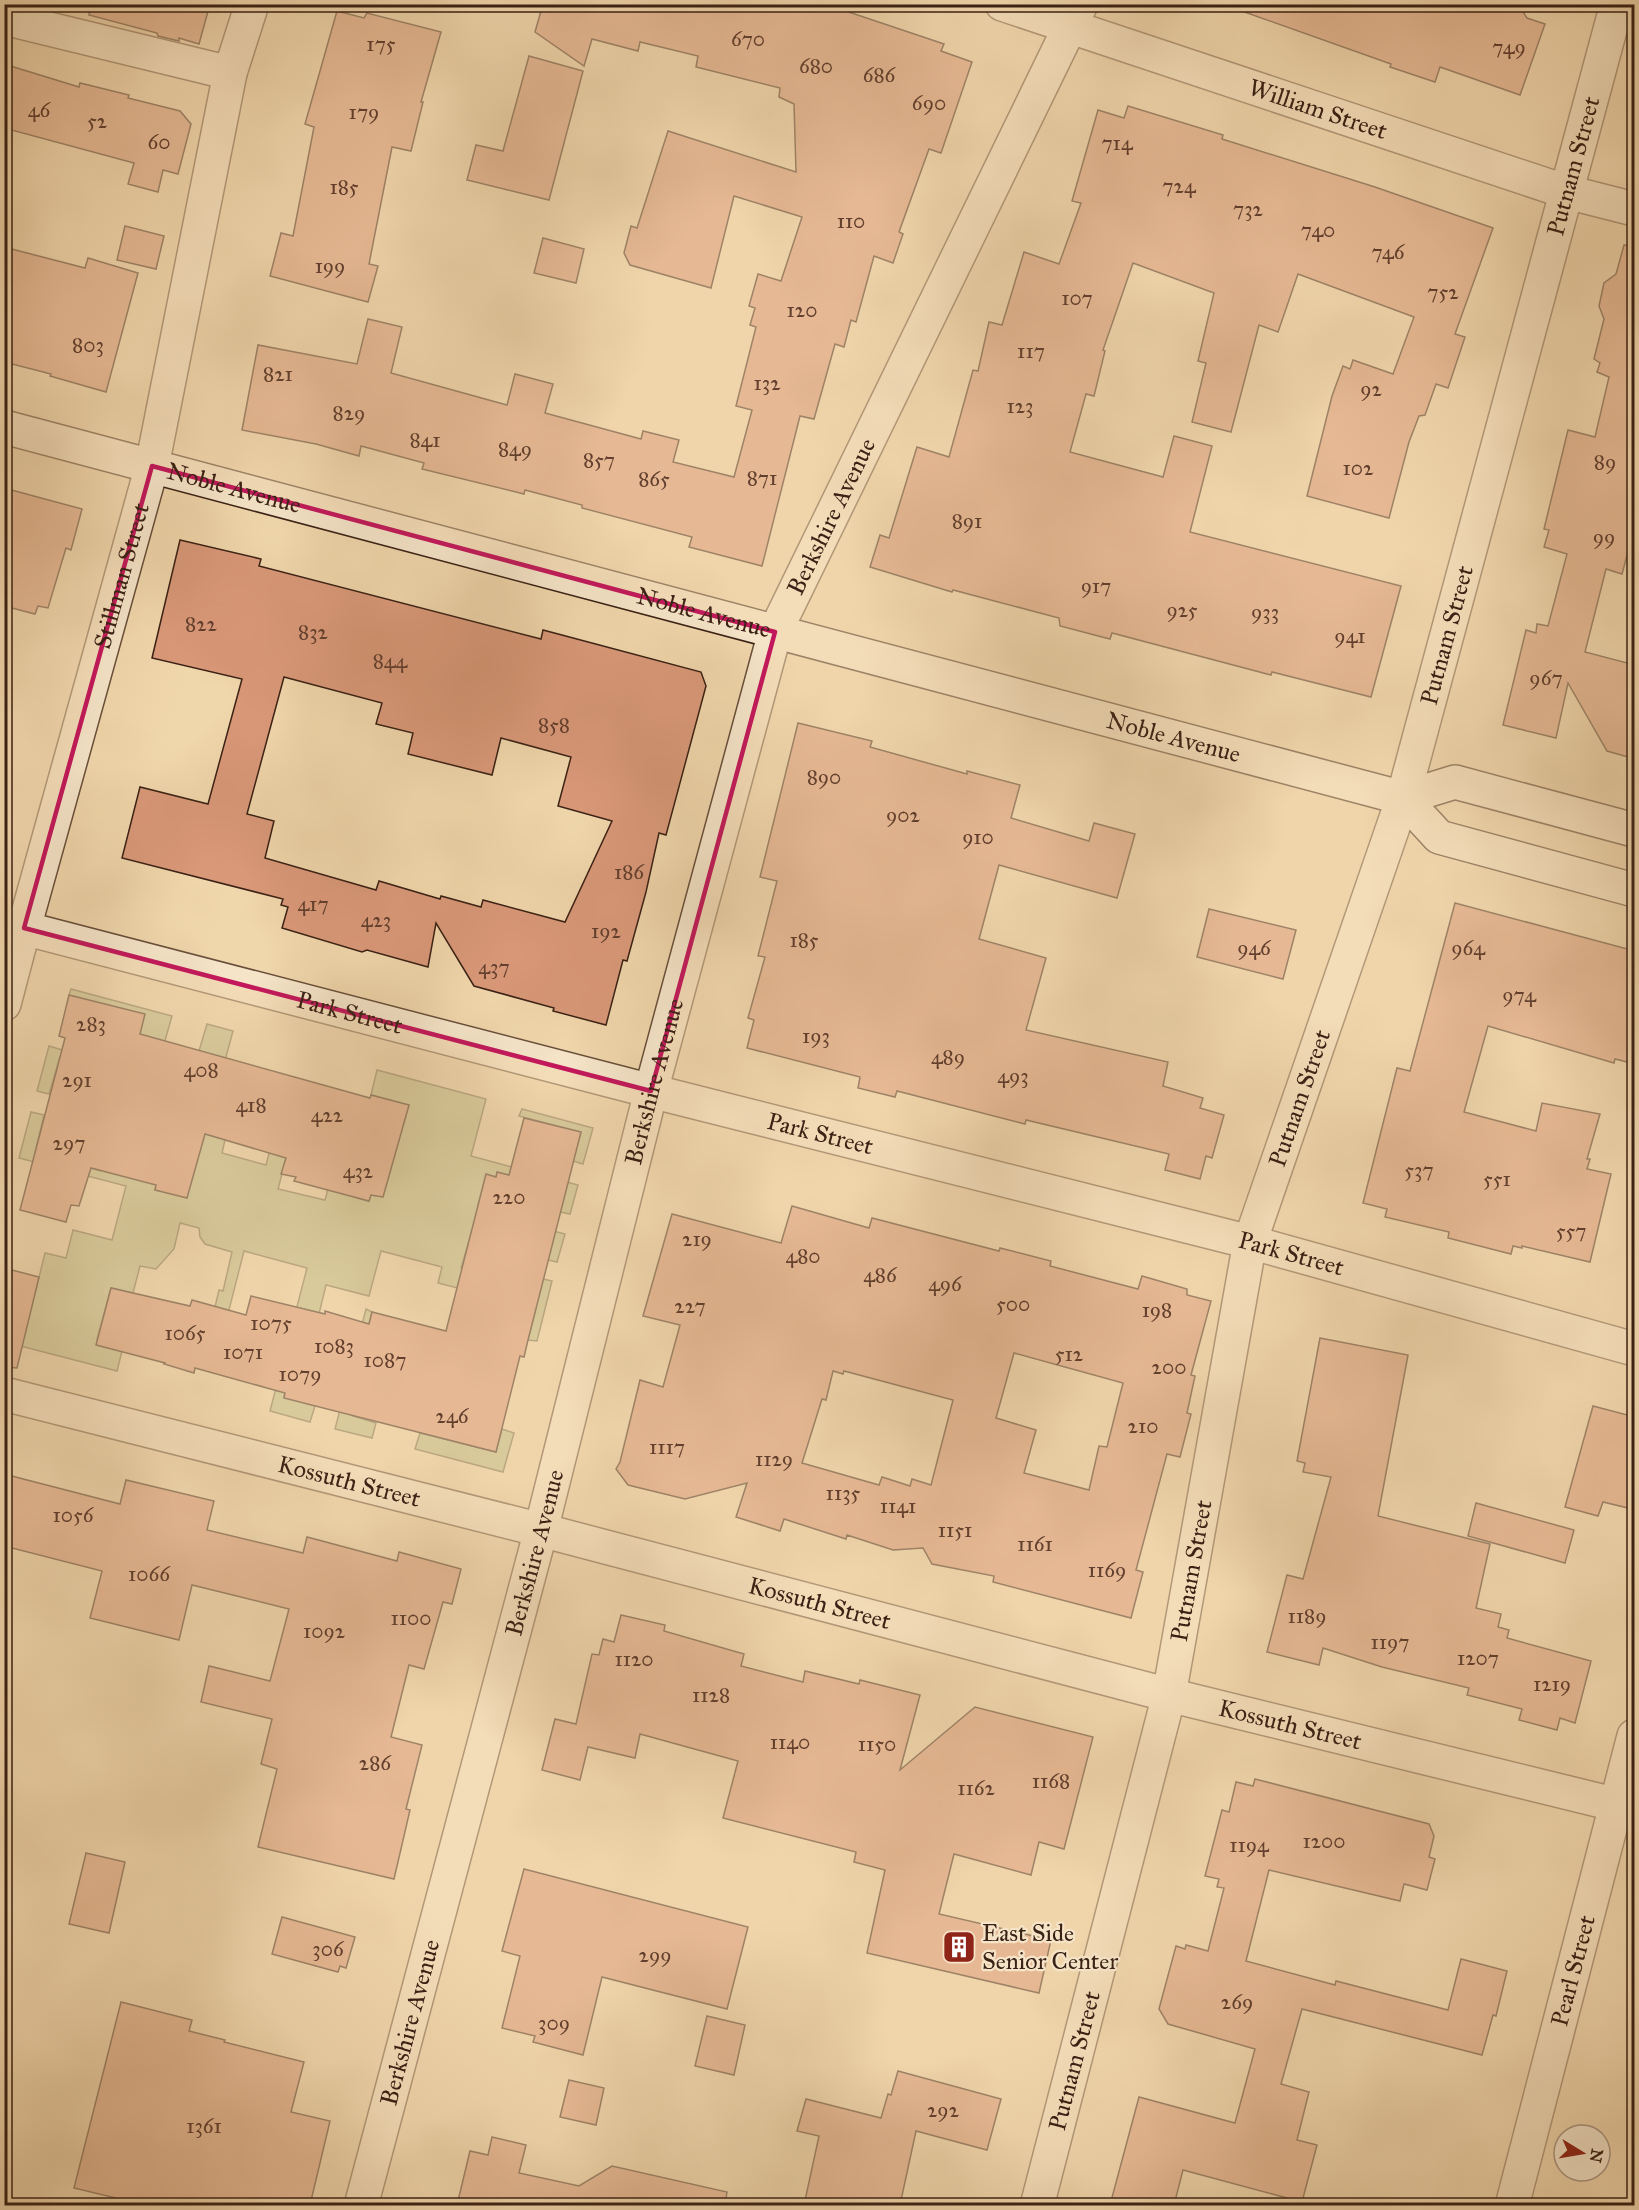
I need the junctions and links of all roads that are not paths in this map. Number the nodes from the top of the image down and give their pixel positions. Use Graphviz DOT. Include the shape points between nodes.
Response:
graph roads {
  1 [pos="252,4"];
  2 [pos="1002,4"];
  3 [pos="1617,4"];
  4 [pos="1075,16"];
  5 [pos="4,18"];
  6 [pos="230,73"];
  7 [pos="1567,192"];
  8 [pos="1635,209"];
  9 [pos="4,428"];
  10 [pos="152,466"];
  11 [pos="775,632"];
  12 [pos="1403,798"];
  13 [pos="1635,830"];
  14 [pos="1635,890"];
  15 [pos="14,925"];
  16 [pos="4,1004"];
  17 [pos="651,1091"];
  18 [pos="1250,1242"];
  19 [pos="1635,1349"];
  20 [pos="4,1394"];
  21 [pos="541,1530"];
  22 [pos="1169,1695"];
  23 [pos="1635,1736"];
  24 [pos="1626,1807"];
  25 [pos="361,2205"];
  26 [pos="1037,2205"];
  27 [pos="1512,2205"];
  1 -- 6 [label="street, Stillman Street"];
  2 -- 4 [label="street, William Street"];
  3 -- 7 [label="street, Putnam Street"];
  4 -- 7 [label="street, William Street"];
  4 -- 11 [label="street, Berkshire Avenue"];
  5 -- 6 [label="street"];
  6 -- 10 [label="street, Stillman Street"];
  7 -- 8 [label="street, William Street"];
  7 -- 12 [label="street, Putnam Street"];
  9 -- 10 [label="street, Noble Avenue"];
  10 -- 11 [label="street, Noble Avenue"];
  10 -- 15 [label="street, Stillman Street"];
  11 -- 12 [label="street, Noble Avenue"];
  11 -- 17 [label="street, Berkshire Avenue"];
  12 -- 13 [label="street" via="1455,782"];
  12 -- 14 [label="street" via="1439,837"];
  12 -- 18 [label="street, Putnam Street"];
  15 -- 16 [label="street, Stillman Street"];
  15 -- 17 [label="street, Park Street"];
  17 -- 18 [label="street, Park Street"];
  17 -- 21 [label="street, Berkshire Avenue"];
  18 -- 19 [label="street, Park Street"];
  18 -- 22 [label="street, Putnam Street"];
  20 -- 21 [label="street, Kossuth Street"];
  21 -- 22 [label="street, Kossuth Street"];
  21 -- 25 [label="street, Berkshire Avenue"];
  22 -- 24 [label="street, Kossuth Street"];
  22 -- 26 [label="street, Putnam Street"];
  23 -- 24 [label="street, Pearl Street"];
  24 -- 27 [label="street, Pearl Street"];
}
